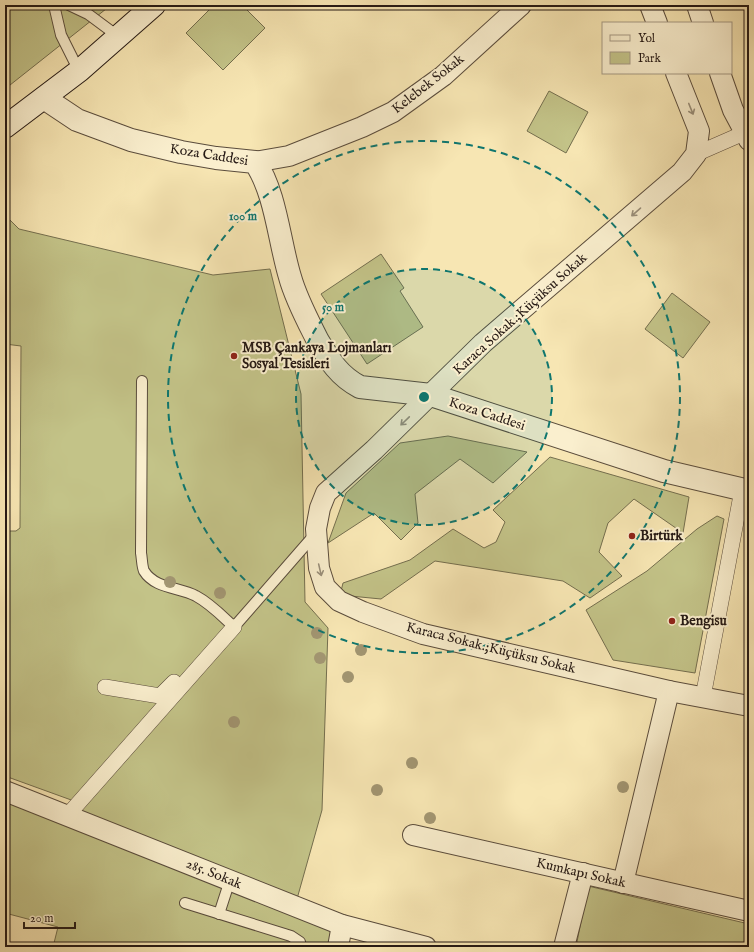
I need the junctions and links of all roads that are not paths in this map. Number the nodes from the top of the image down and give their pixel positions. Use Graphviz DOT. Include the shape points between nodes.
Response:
graph roads {
  1 [pos="54,5"];
  2 [pos="69,5"];
  3 [pos="154,5"];
  4 [pos="521,5"];
  5 [pos="650,5"];
  6 [pos="697,5"];
  7 [pos="657,22"];
  8 [pos="703,22"];
  9 [pos="119,37"];
  10 [pos="79,71"];
  11 [pos="676,74"];
  12 [pos="720,74"];
  13 [pos="44,98"];
  14 [pos="5,127"];
  15 [pos="747,136"];
  16 [pos="696,154"];
  17 [pos="255,162"];
  18 [pos="142,381"];
  19 [pos="431,395"];
  20 [pos="745,491"];
  21 [pos="317,532"];
  22 [pos="232,630"];
  23 [pos="105,687"];
  24 [pos="669,691"];
  25 [pos="703,697"];
  26 [pos="749,706"];
  27 [pos="5,791"];
  28 [pos="67,816"];
  29 [pos="413,835"];
  30 [pos="582,873"];
  31 [pos="230,880"];
  32 [pos="623,882"];
  33 [pos="185,903"];
  34 [pos="749,911"];
  35 [pos="219,914"];
  36 [pos="342,925"];
  37 [pos="301,947"];
  38 [pos="338,947"];
  39 [pos="426,947"];
  40 [pos="564,947"];
  1 -- 10 [label="lane" via="61,35"];
  2 -- 9 [label="lane" via="88,14"];
  3 -- 9 [label="street"];
  4 -- 17 [label="street, Kelebek Sokak" via="443,76 393,112 338,138 289,156"];
  5 -- 7 [label="street"];
  6 -- 8 [label="street"];
  9 -- 10 [label="street"];
  10 -- 13 [label="street"];
  11 -- 16 [label="street, one-way" via="699,131"];
  12 -- 15 [label="street" via="733,110"];
  13 -- 14 [label="street"];
  13 -- 17 [label="street, Koza Caddesi" via="77,120 112,134 181,152"];
  15 -- 16 [label="street"];
  16 -- 19 [label="street, Karaca Sokak.;Küçüksu Sokak, one-way" via="682,172 483,343"];
  17 -- 19 [label="street, Koza Caddesi" via="266,182 290,279 310,326 330,363 341,376 360,387"];
  18 -- 22 [label="lane" via="141,553 144,571 152,580 194,595 209,604"];
  19 -- 20 [label="street, Koza Caddesi" via="664,471"];
  19 -- 21 [label="street, Karaca Sokak.;Küçüksu Sokak, one-way" via="326,493 320,508"];
  20 -- 25 [label="street"];
  21 -- 22 [label="lane"];
  21 -- 24 [label="street, Karaca Sokak.;Küçüksu Sokak, one-way" via="319,568 325,587 339,601 363,612 423,634"];
  22 -- 23 [label="street" via="223,628 160,696"];
  22 -- 28 [label="street"];
  24 -- 25 [label="street, Karaca Sokak.;Küçüksu Sokak"];
  24 -- 32 [label="street"];
  25 -- 26 [label="street, Karaca Sokak.;Küçüksu Sokak"];
  27 -- 28 [label="street, 285. Sokak"];
  28 -- 31 [label="street, 285. Sokak"];
  29 -- 30 [label="street, Kumkapı Sokak"];
  30 -- 32 [label="street, Kumkapı Sokak"];
  30 -- 40 [label="street"];
  31 -- 35 [label="lane"];
  31 -- 36 [label="street, 285. Sokak"];
  32 -- 34 [label="street, Kumkapı Sokak"];
  33 -- 35 [label="lane"];
  35 -- 37 [label="lane" via="291,936 300,942"];
  36 -- 38 [label="street"];
  36 -- 39 [label="street, 285. Sokak"];
}
